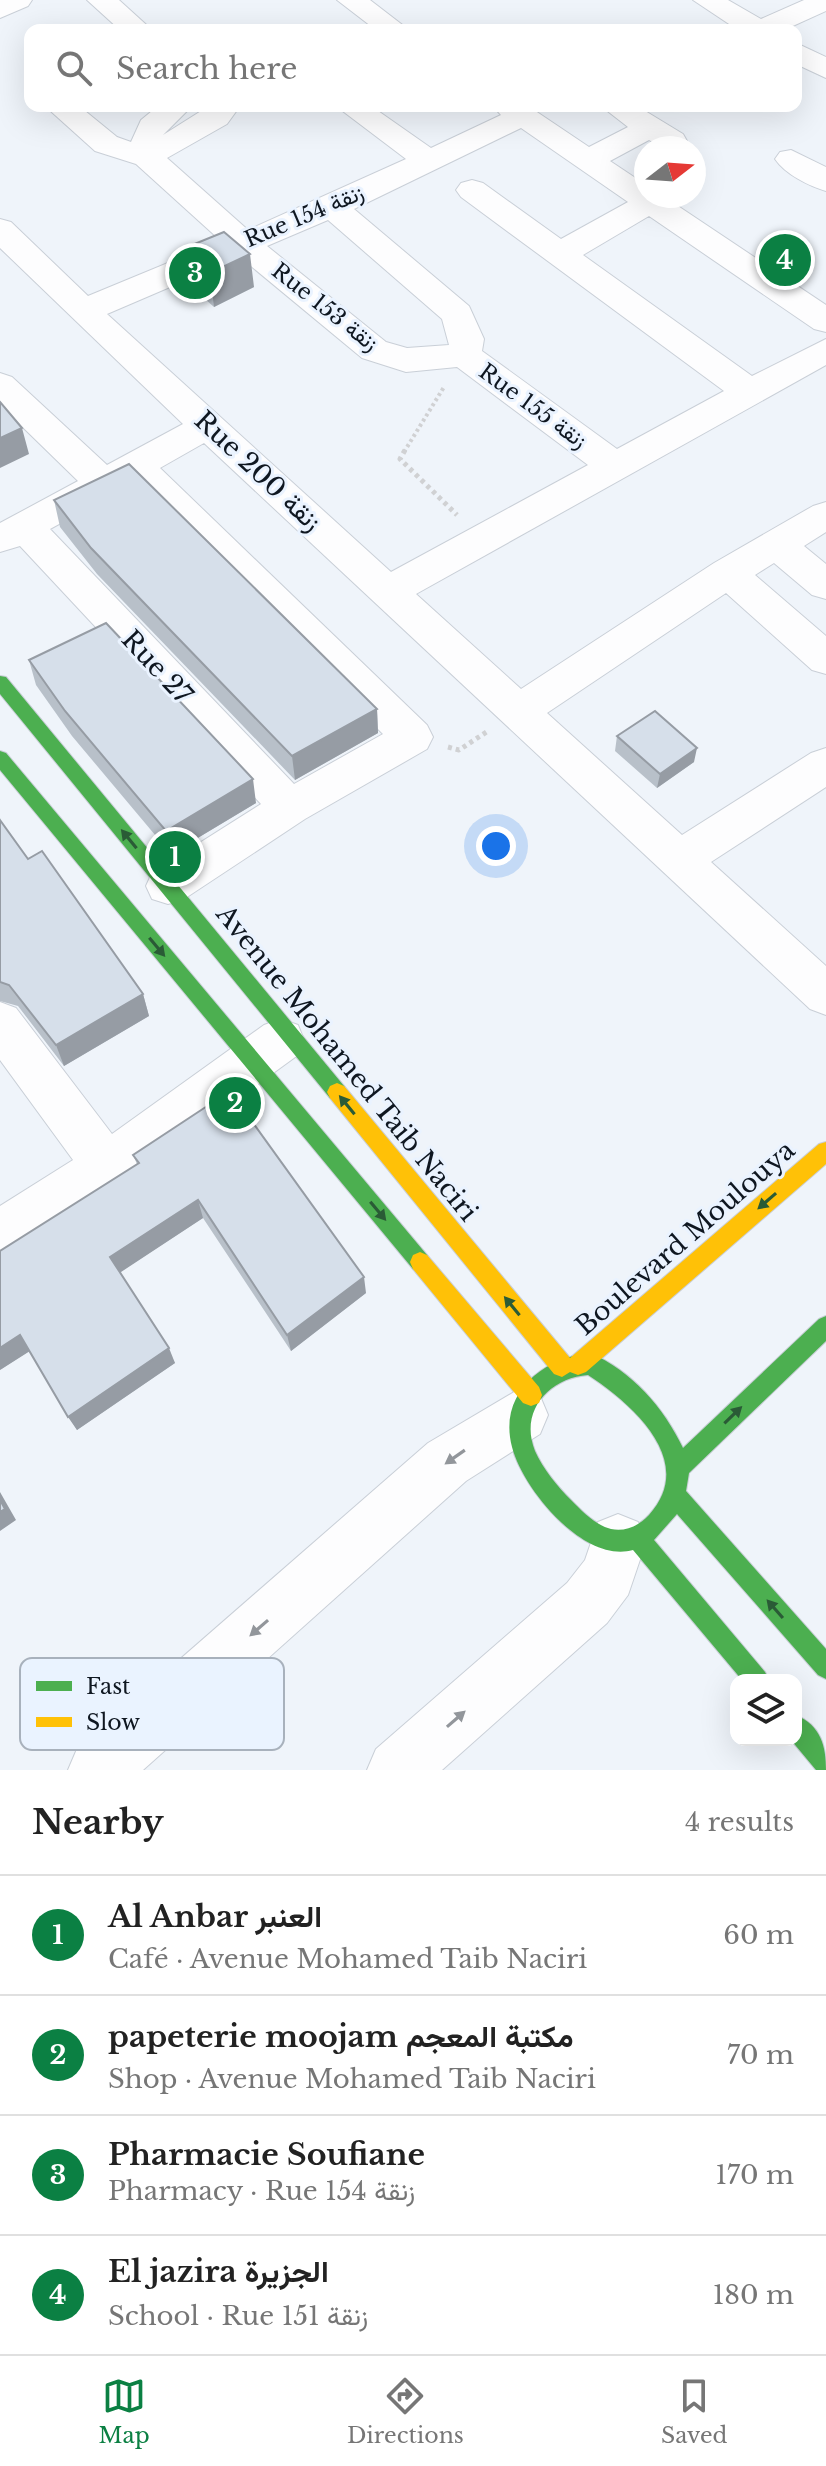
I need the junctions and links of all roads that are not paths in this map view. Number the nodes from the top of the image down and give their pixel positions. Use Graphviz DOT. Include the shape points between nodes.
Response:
graph roads {
  1 [pos="18,0"];
  2 [pos="101,0"];
  3 [pos="351,0"];
  4 [pos="707,0"];
  5 [pos="826,1"];
  6 [pos="0,9"];
  7 [pos="131,24"];
  8 [pos="386,24"];
  9 [pos="749,24"];
  10 [pos="774,24"];
  11 [pos="802,55"];
  12 [pos="826,69"];
  13 [pos="67,112"];
  14 [pos="169,112"];
  15 [pos="220,112"];
  16 [pos="360,112"];
  17 [pos="513,112"];
  18 [pos="530,112"];
  19 [pos="588,116"];
  20 [pos="147,157"];
  21 [pos="589,159"];
  22 [pos="791,159"];
  23 [pos="429,161"];
  24 [pos="826,181"];
  25 [pos="472,190"];
  26 [pos="634,190"];
  27 [pos="332,207"];
  28 [pos="640,208"];
  29 [pos="660,208"];
  30 [pos="0,229"];
  31 [pos="242,242"];
  32 [pos="561,253"];
  33 [pos="83,311"];
  34 [pos="826,321"];
  35 [pos="826,350"];
  36 [pos="464,355"];
  37 [pos="0,385"];
  38 [pos="750,392"];
  39 [pos="209,425"];
  40 [pos="614,466"];
  41 [pos="119,474"];
  42 [pos="826,515"];
  43 [pos="18,521"];
  44 [pos="776,544"];
  45 [pos="728,573"];
  46 [pos="826,585"];
  47 [pos="387,592"];
  48 [pos="826,659"];
  49 [pos="0,682"];
  50 [pos="518,712"];
  51 [pos="0,758"];
  52 [pos="826,765"];
  53 [pos="290,807"];
  54 [pos="679,860"];
  55 [pos="168,886"];
  56 [pos="826,995"];
  57 [pos="0,1023"];
  58 [pos="271,1047"];
  59 [pos="826,1151"];
  60 [pos="107,1166"];
  61 [pos="0,1234"];
  62 [pos="826,1326"];
  63 [pos="570,1365"];
  64 [pos="526,1405"];
  65 [pos="677,1469"];
  66 [pos="676,1496"];
  67 [pos="628,1540"];
  68 [pos="225,1658"];
  69 [pos="826,1667"];
  70 [pos="751,1674"];
  71 [pos="802,1734"];
  72 [pos="121,1750"];
  73 [pos="826,1763"];
  74 [pos="98,1770"];
  75 [pos="397,1770"];
  1 -- 6 [label="street"];
  2 -- 7 [label="street"];
  3 -- 8 [label="street"];
  4 -- 9 [label="street"];
  5 -- 10 [label="street"];
  11 -- 12 [label="street"];
  13 -- 20 [label="street" via="106,144"];
  14 -- 20 [label="street" via="147,128"];
  15 -- 20 [label="street"];
  16 -- 23 [label="street"];
  17 -- 23 [label="street, Rue 154 زنقة"];
  18 -- 19 [label="street"];
  19 -- 21 [label="street"];
  19 -- 21 [label="street" via="663,134"];
  20 -- 31 [label="street, Rue 153 زنقة"];
  21 -- 26 [label="street"];
  22 -- 24 [label="street"];
  23 -- 27 [label="street, Rue 154 زنقة"];
  25 -- 32 [label="street"];
  27 -- 31 [label="street, Rue 154 زنقة"];
  27 -- 36 [label="street, Rue 155 زنقة" via="457,314 467,339"];
  28 -- 32 [label="street"];
  29 -- 34 [label="street"];
  30 -- 33 [label="street, Rue 200 زنقة"];
  31 -- 33 [label="street, Rue 154 زنقة"];
  31 -- 36 [label="street, Rue 153 زنقة" via="374,350 406,360"];
  32 -- 38 [label="street"];
  33 -- 39 [label="street, Rue 200 زنقة"];
  35 -- 38 [label="street"];
  36 -- 40 [label="street, Rue 155 زنقة"];
  37 -- 41 [label="street"];
  38 -- 40 [label="street"];
  39 -- 41 [label="street"];
  39 -- 47 [label="street, Rue 200 زنقة"];
  40 -- 47 [label="street"];
  41 -- 43 [label="street"];
  41 -- 53 [label="street" via="412,737"];
  42 -- 44 [label="street"];
  43 -- 53 [label="street, Rue 27"];
  44 -- 45 [label="street"];
  44 -- 46 [label="street"];
  45 -- 48 [label="street"];
  45 -- 50 [label="street"];
  47 -- 50 [label="street, Rue 200 زنقة"];
  55 -- 49 [label="street, Avenue Mohamed Taib Naciri, one-way"];
  50 -- 54 [label="street, Rue 200 زنقة"];
  51 -- 58 [label="street, Avenue Mohamed Taib Naciri, one-way"];
  52 -- 54 [label="street"];
  53 -- 55 [label="street"];
  54 -- 56 [label="street, Rue 200 زنقة"];
  55 -- 58 [label="street, Avenue Mohamed Taib Naciri"];
  57 -- 60 [label="street"];
  58 -- 60 [label="street"];
  63 -- 58 [label="street, Avenue Mohamed Taib Naciri, one-way"];
  58 -- 64 [label="street, Avenue Mohamed Taib Naciri, one-way"];
  59 -- 63 [label="street, Boulevard Moulouya, one-way"];
  60 -- 61 [label="street"];
  65 -- 62 [label="street, one-way"];
  63 -- 64 [label="street" via="541,1379"];
  63 -- 65 [label="street" via="590,1364 615,1376 648,1406 670,1440"];
  64 -- 67 [label="street" via="523,1448 546,1487 600,1537"];
  64 -- 68 [label="street, one-way" via="447,1462"];
  65 -- 66 [label="street"];
  66 -- 67 [label="street" via="661,1521"];
  69 -- 66 [label="street, one-way"];
  67 -- 70 [label="street"];
  75 -- 67 [label="street, one-way" via="587,1603"];
  71 -- 73 [label="street"];
  72 -- 74 [label="street, one-way"];
}
